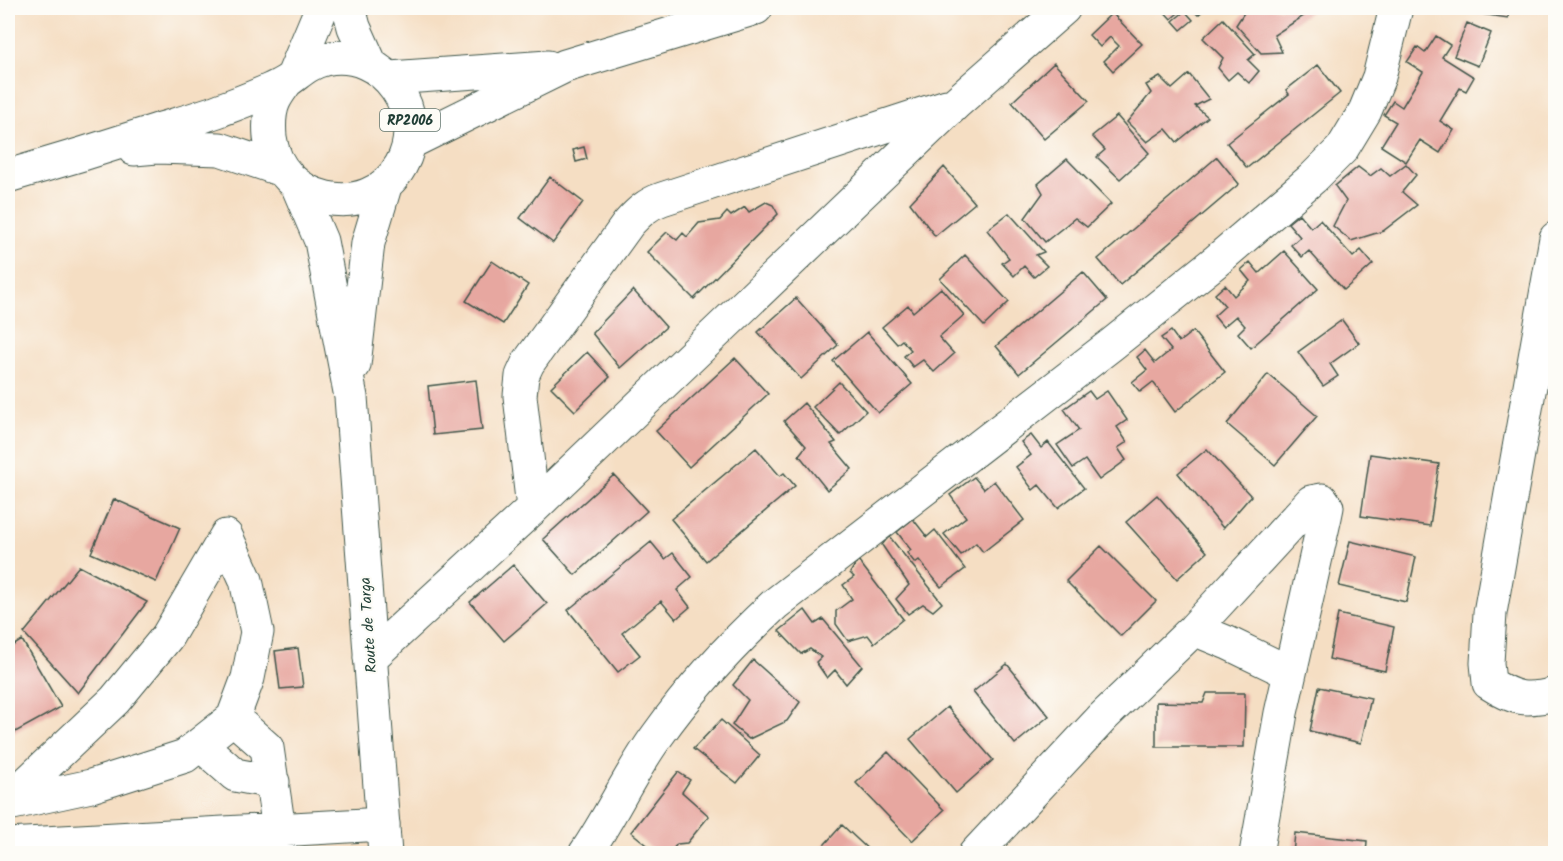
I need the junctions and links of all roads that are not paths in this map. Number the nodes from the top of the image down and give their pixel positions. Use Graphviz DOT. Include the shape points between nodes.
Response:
graph roads {
  1 [pos="320,8"];
  2 [pos="349,8"];
  3 [pos="756,8"];
  4 [pos="1064,8"];
  5 [pos="1396,8"];
  6 [pos="565,66"];
  7 [pos="381,72"];
  8 [pos="290,79"];
  9 [pos="956,103"];
  10 [pos="409,143"];
  11 [pos="85,153"];
  12 [pos="8,176"];
  13 [pos="290,178"];
  14 [pos="386,183"];
  15 [pos="1556,238"];
  16 [pos="351,397"];
  17 [pos="533,508"];
  18 [pos="1194,628"];
  19 [pos="370,658"];
  20 [pos="1290,673"];
  21 [pos="1556,694"];
  22 [pos="233,718"];
  23 [pos="200,744"];
  24 [pos="273,782"];
  25 [pos="8,803"];
  26 [pos="384,839"];
  27 [pos="280,842"];
  28 [pos="8,845"];
  29 [pos="585,854"];
  30 [pos="975,854"];
  31 [pos="1256,854"];
  1 -- 8 [label="street, RP2006"];
  2 -- 7 [label="street, RP2006" via="354,27"];
  3 -- 6 [label="street"];
  4 -- 9 [label="street"];
  5 -- 29 [label="street" via="1379,76 1365,111 1342,149 1215,262 767,611 736,640 655,738"];
  6 -- 7 [label="street"];
  6 -- 10 [label="street"];
  7 -- 8 [label="street" via="349,58 326,59 304,67"];
  7 -- 10 [label="street, RP2006" via="404,98 410,120"];
  8 -- 11 [label="street" via="219,110"];
  8 -- 13 [label="street, RP2006" via="273,102 269,125 272,149"];
  9 -- 17 [label="street"];
  9 -- 17 [label="street" via="650,203 638,212 522,376 520,396"];
  10 -- 14 [label="street, RP2006" via="401,165"];
  11 -- 12 [label="street"];
  11 -- 13 [label="street" via="157,147 220,149"];
  13 -- 14 [label="street, RP2006" via="320,197 343,200 366,195"];
  13 -- 16 [label="street, Route de Targa / RP2006" via="321,241"];
  14 -- 16 [label="street, Route de Targa / RP2006" via="368,243"];
  15 -- 21 [label="street" via="1490,613 1487,663 1489,683 1506,694 1523,699"];
  16 -- 19 [label="street, Route de Targa / RP2006"];
  17 -- 19 [label="street"];
  18 -- 20 [label="street"];
  18 -- 20 [label="street" via="1311,502 1322,500 1327,507"];
  18 -- 30 [label="street" via="1103,717"];
  19 -- 26 [label="street, Route de Targa / RP2006"];
  20 -- 31 [label="street"];
  22 -- 23 [label="street"];
  22 -- 24 [label="street" via="267,748"];
  22 -- 25 [label="street" via="248,678 257,632 246,580 226,536 167,637 116,700"];
  23 -- 24 [label="street" via="235,775"];
  23 -- 25 [label="street" via="185,756 91,786"];
  24 -- 27 [label="street"];
  26 -- 27 [label="street"];
  27 -- 28 [label="street"];
}
